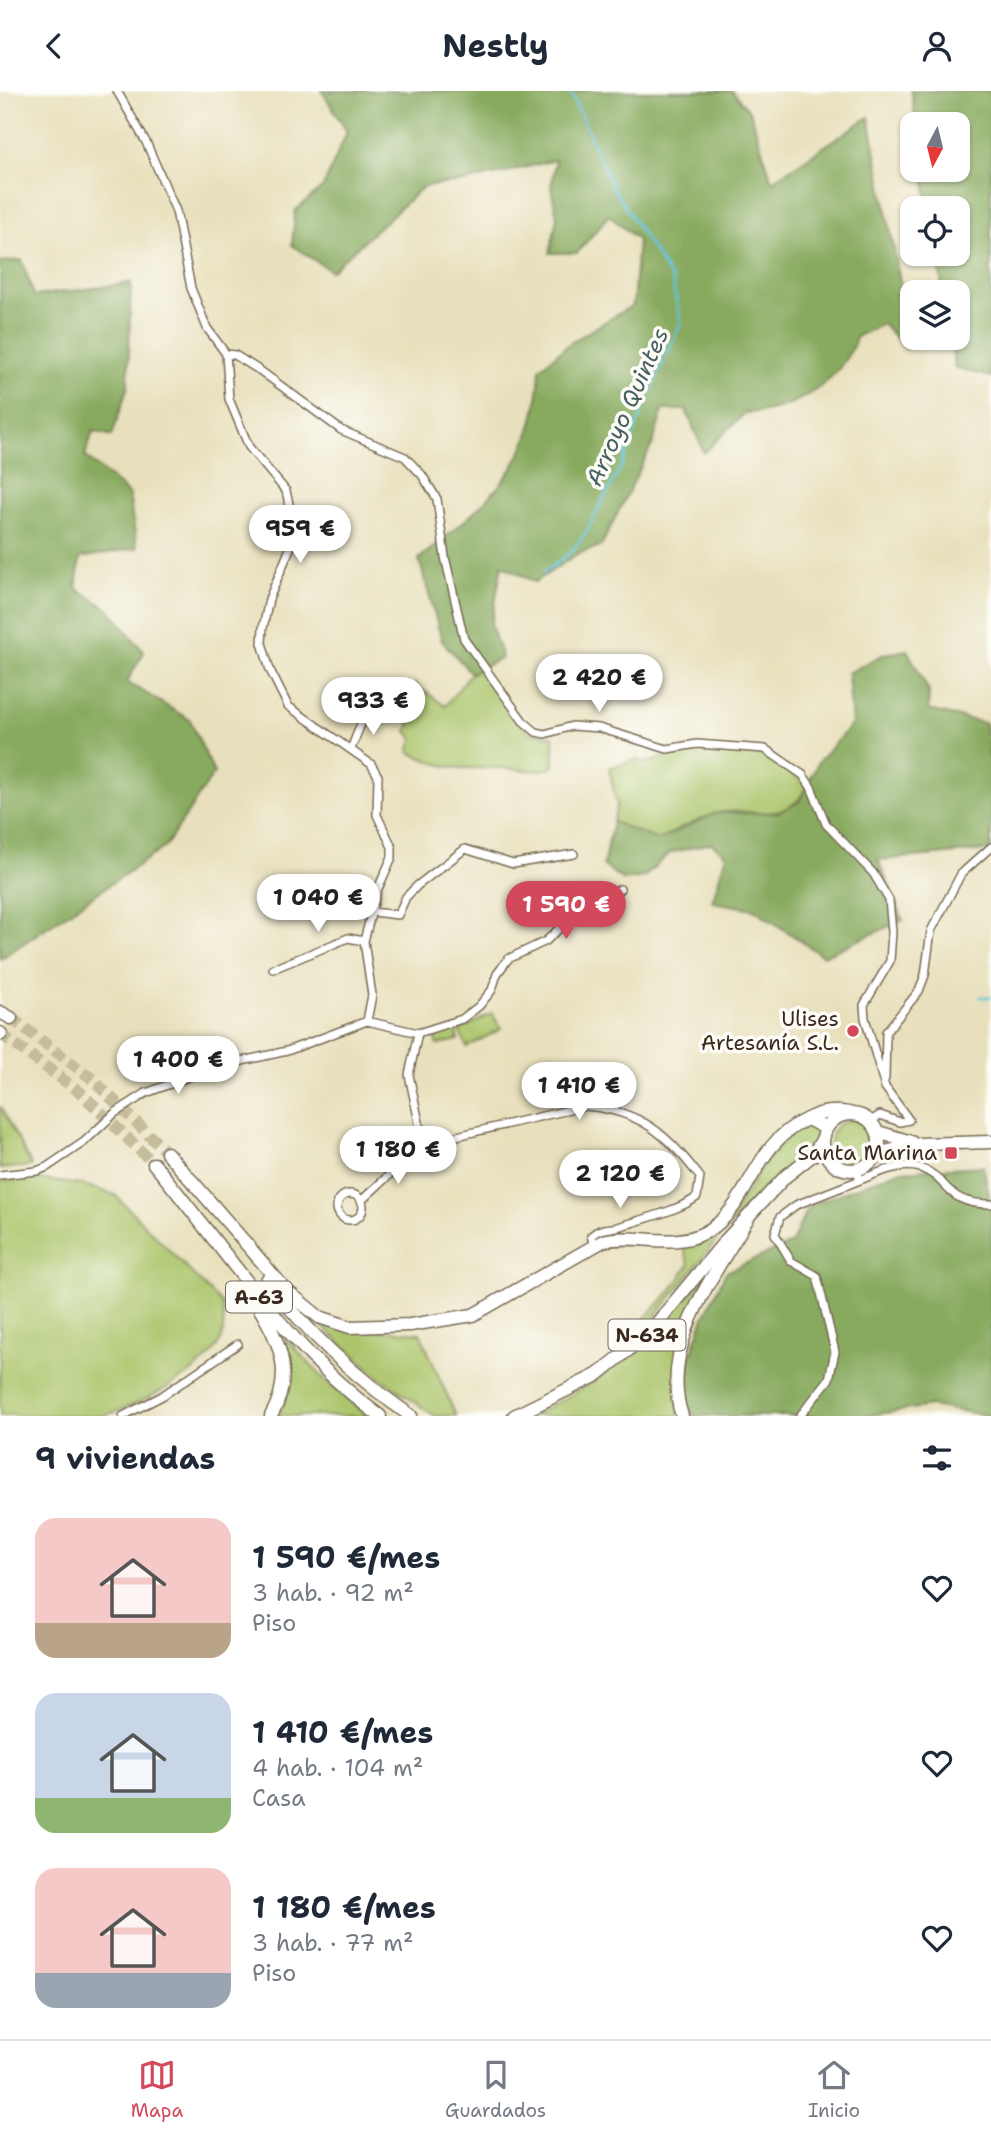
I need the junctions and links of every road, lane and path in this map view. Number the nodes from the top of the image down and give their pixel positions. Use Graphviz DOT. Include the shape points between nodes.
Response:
graph roads {
  1 [pos="117,91"];
  2 [pos="226,354"];
  3 [pos="366,711"];
  4 [pos="351,749"];
  5 [pos="991,847"];
  6 [pos="574,854"];
  7 [pos="620,889"];
  8 [pos="373,912"];
  9 [pos="364,941"];
  10 [pos="273,969"];
  11 [pos="366,1021"];
  12 [pos="418,1033"];
  13 [pos="885,1087"];
  14 [pos="849,1113"];
  15 [pos="808,1119"];
  16 [pos="874,1126"];
  17 [pos="421,1132"];
  18 [pos="825,1133"];
  19 [pos="435,1140"];
  20 [pos="991,1142"];
  21 [pos="919,1143"];
  22 [pos="416,1150"];
  23 [pos="167,1153"];
  24 [pos="876,1154"];
  25 [pos="833,1162"];
  26 [pos="154,1164"];
  27 [pos="796,1169"];
  28 [pos="0,1175"];
  29 [pos="859,1175"];
  30 [pos="192,1181"];
  31 [pos="361,1201"];
  32 [pos="991,1204"];
  33 [pos="749,1216"];
  34 [pos="207,1230"];
  35 [pos="594,1245"];
  36 [pos="238,1344"];
  37 [pos="123,1416"];
  38 [pos="271,1416"];
  39 [pos="380,1416"];
  40 [pos="411,1416"];
  41 [pos="514,1416"];
  42 [pos="682,1416"];
  43 [pos="800,1416"];
  1 -- 2 [label="street" via="146,142 176,211 191,288 207,328"];
  2 -- 4 [label="street" via="229,399 249,447 286,491 296,534 269,599 263,628 270,670 288,706"];
  2 -- 13 [label="street" via="262,372 341,430 405,457 422,475 438,499 445,557 464,639 523,721 536,731 545,734 572,726 632,736 667,749 697,744 765,749 803,775 826,824 873,873 889,900 890,961 864,1005"];
  3 -- 4 [label="street"];
  4 -- 8 [label="street" via="371,764 378,776 377,815 392,847"];
  5 -- 13 [label="street" via="961,874 931,931 919,991 886,1032"];
  6 -- 8 [label="street" via="513,864 465,849 412,891 398,915"];
  7 -- 12 [label="street" via="545,941 508,959 492,990 470,1013"];
  8 -- 9 [label="street"];
  9 -- 10 [label="street" via="348,939"];
  9 -- 11 [label="street" via="372,995"];
  11 -- 12 [label="street"];
  11 -- 28 [label="street" via="287,1051 215,1067 146,1093 47,1167"];
  12 -- 17 [label="street" via="409,1076"];
  13 -- 16 [label="street" via="909,1120 900,1122 880,1115"];
  14 -- 15 [label="highway" via="820,1112"];
  14 -- 16 [label="highway"];
  14 -- 18 [label="highway, N-634" via="831,1121"];
  15 -- 18 [label="highway"];
  15 -- 35 [label="highway" via="775,1140 733,1208 705,1233 680,1240 612,1239"];
  16 -- 21 [label="highway"];
  16 -- 24 [label="highway" via="879,1143"];
  17 -- 19 [label="street"];
  17 -- 22 [label="street" via="414,1141"];
  18 -- 25 [label="highway" via="824,1146"];
  18 -- 27 [label="highway, N-634" via="814,1154"];
  19 -- 22 [label="street" via="429,1152"];
  19 -- 35 [label="street" via="586,1106 634,1116 658,1131 700,1177 698,1197 621,1226 597,1230 592,1236"];
  20 -- 21 [label="highway"];
  21 -- 24 [label="highway"];
  22 -- 31 [label="street"];
  23 -- 30 [label="highway, A-63"];
  24 -- 29 [label="highway"];
  25 -- 27 [label="highway"];
  25 -- 29 [label="highway"];
  26 -- 34 [label="highway, A-63"];
  27 -- 33 [label="highway, N-634"];
  29 -- 32 [label="street" via="920,1168 972,1205"];
  29 -- 43 [label="street" via="796,1205 780,1217 775,1234 791,1261 817,1276 835,1352 829,1378"];
  30 -- 35 [label="highway" via="286,1290 319,1317 350,1327 410,1325 483,1311"];
  30 -- 40 [label="highway, A-63" via="303,1324 352,1372"];
  33 -- 41 [label="highway, N-634" via="635,1346 580,1385"];
  33 -- 42 [label="highway" via="712,1275 689,1325 677,1370"];
  34 -- 38 [label="highway" via="280,1345 283,1391"];
  34 -- 39 [label="highway, A-63" via="295,1340"];
  36 -- 37 [label="street" via="162,1396"];
}
